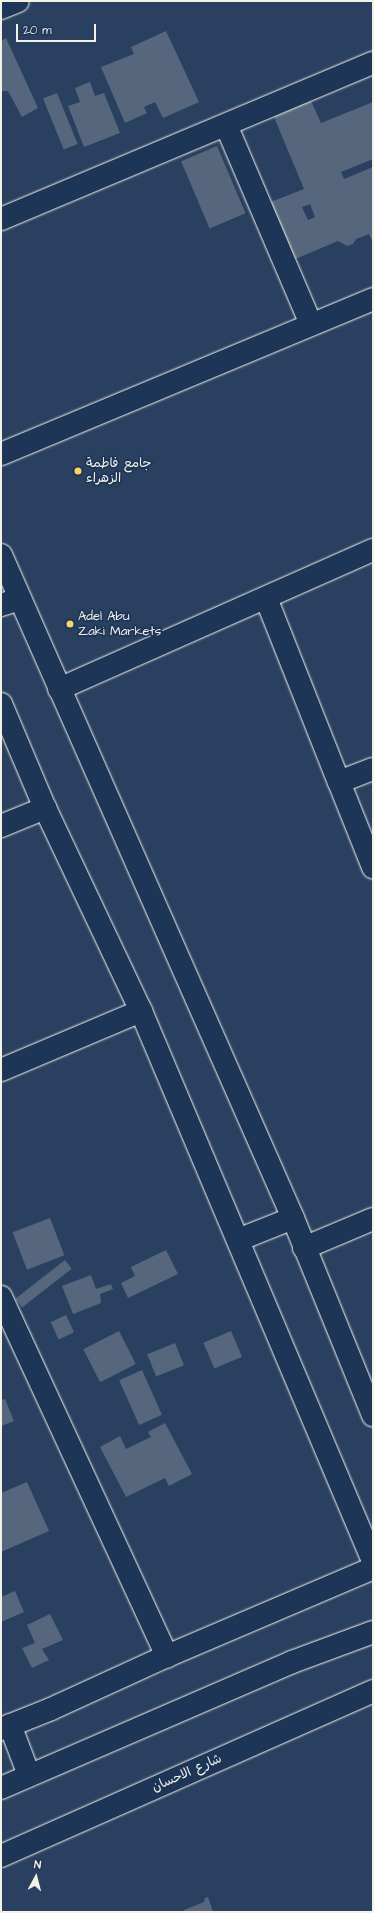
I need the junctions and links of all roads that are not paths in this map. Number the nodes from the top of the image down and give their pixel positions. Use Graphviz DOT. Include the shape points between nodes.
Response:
graph roads {
  1 [pos="18,1"];
  2 [pos="1,8"];
  3 [pos="373,63"];
  4 [pos="226,125"];
  5 [pos="1,219"];
  6 [pos="373,299"];
  7 [pos="311,324"];
  8 [pos="1,454"];
  9 [pos="373,550"];
  10 [pos="1,555"];
  11 [pos="266,598"];
  12 [pos="11,602"];
  13 [pos="59,689"];
  14 [pos="1,704"];
  15 [pos="373,769"];
  16 [pos="339,782"];
  17 [pos="45,808"];
  18 [pos="1,826"];
  19 [pos="373,867"];
  20 [pos="141,1011"];
  21 [pos="1,1070"];
  22 [pos="293,1218"];
  23 [pos="373,1219"];
  24 [pos="238,1240"];
  25 [pos="304,1248"];
  26 [pos="1,1297"];
  27 [pos="373,1415"];
  28 [pos="373,1561"];
  29 [pos="373,1568"];
  30 [pos="373,1632"];
  31 [pos="167,1656"];
  32 [pos="373,1691"];
  33 [pos="6,1727"];
  34 [pos="29,1775"];
  35 [pos="1,1788"];
  36 [pos="1,1856"];
  1 -- 2 [label="street"];
  3 -- 4 [label="street"];
  4 -- 5 [label="street"];
  4 -- 7 [label="street"];
  6 -- 7 [label="street"];
  7 -- 8 [label="street"];
  9 -- 11 [label="street"];
  10 -- 12 [label="street"];
  11 -- 13 [label="street"];
  11 -- 16 [label="street"];
  12 -- 13 [label="street"];
  13 -- 22 [label="street"];
  14 -- 17 [label="street"];
  15 -- 16 [label="street"];
  16 -- 19 [label="street"];
  17 -- 18 [label="street"];
  17 -- 20 [label="street"];
  20 -- 21 [label="street"];
  20 -- 24 [label="street"];
  22 -- 24 [label="street"];
  22 -- 25 [label="street"];
  23 -- 25 [label="street"];
  24 -- 28 [label="street"];
  25 -- 27 [label="street"];
  26 -- 31 [label="street"];
  29 -- 31 [label="street"];
  30 -- 34 [label="street" via="292,1662"];
  31 -- 33 [label="street"];
  32 -- 36 [label="street, شارع الاحسان"];
  33 -- 34 [label="street"];
  34 -- 35 [label="street"];
}
